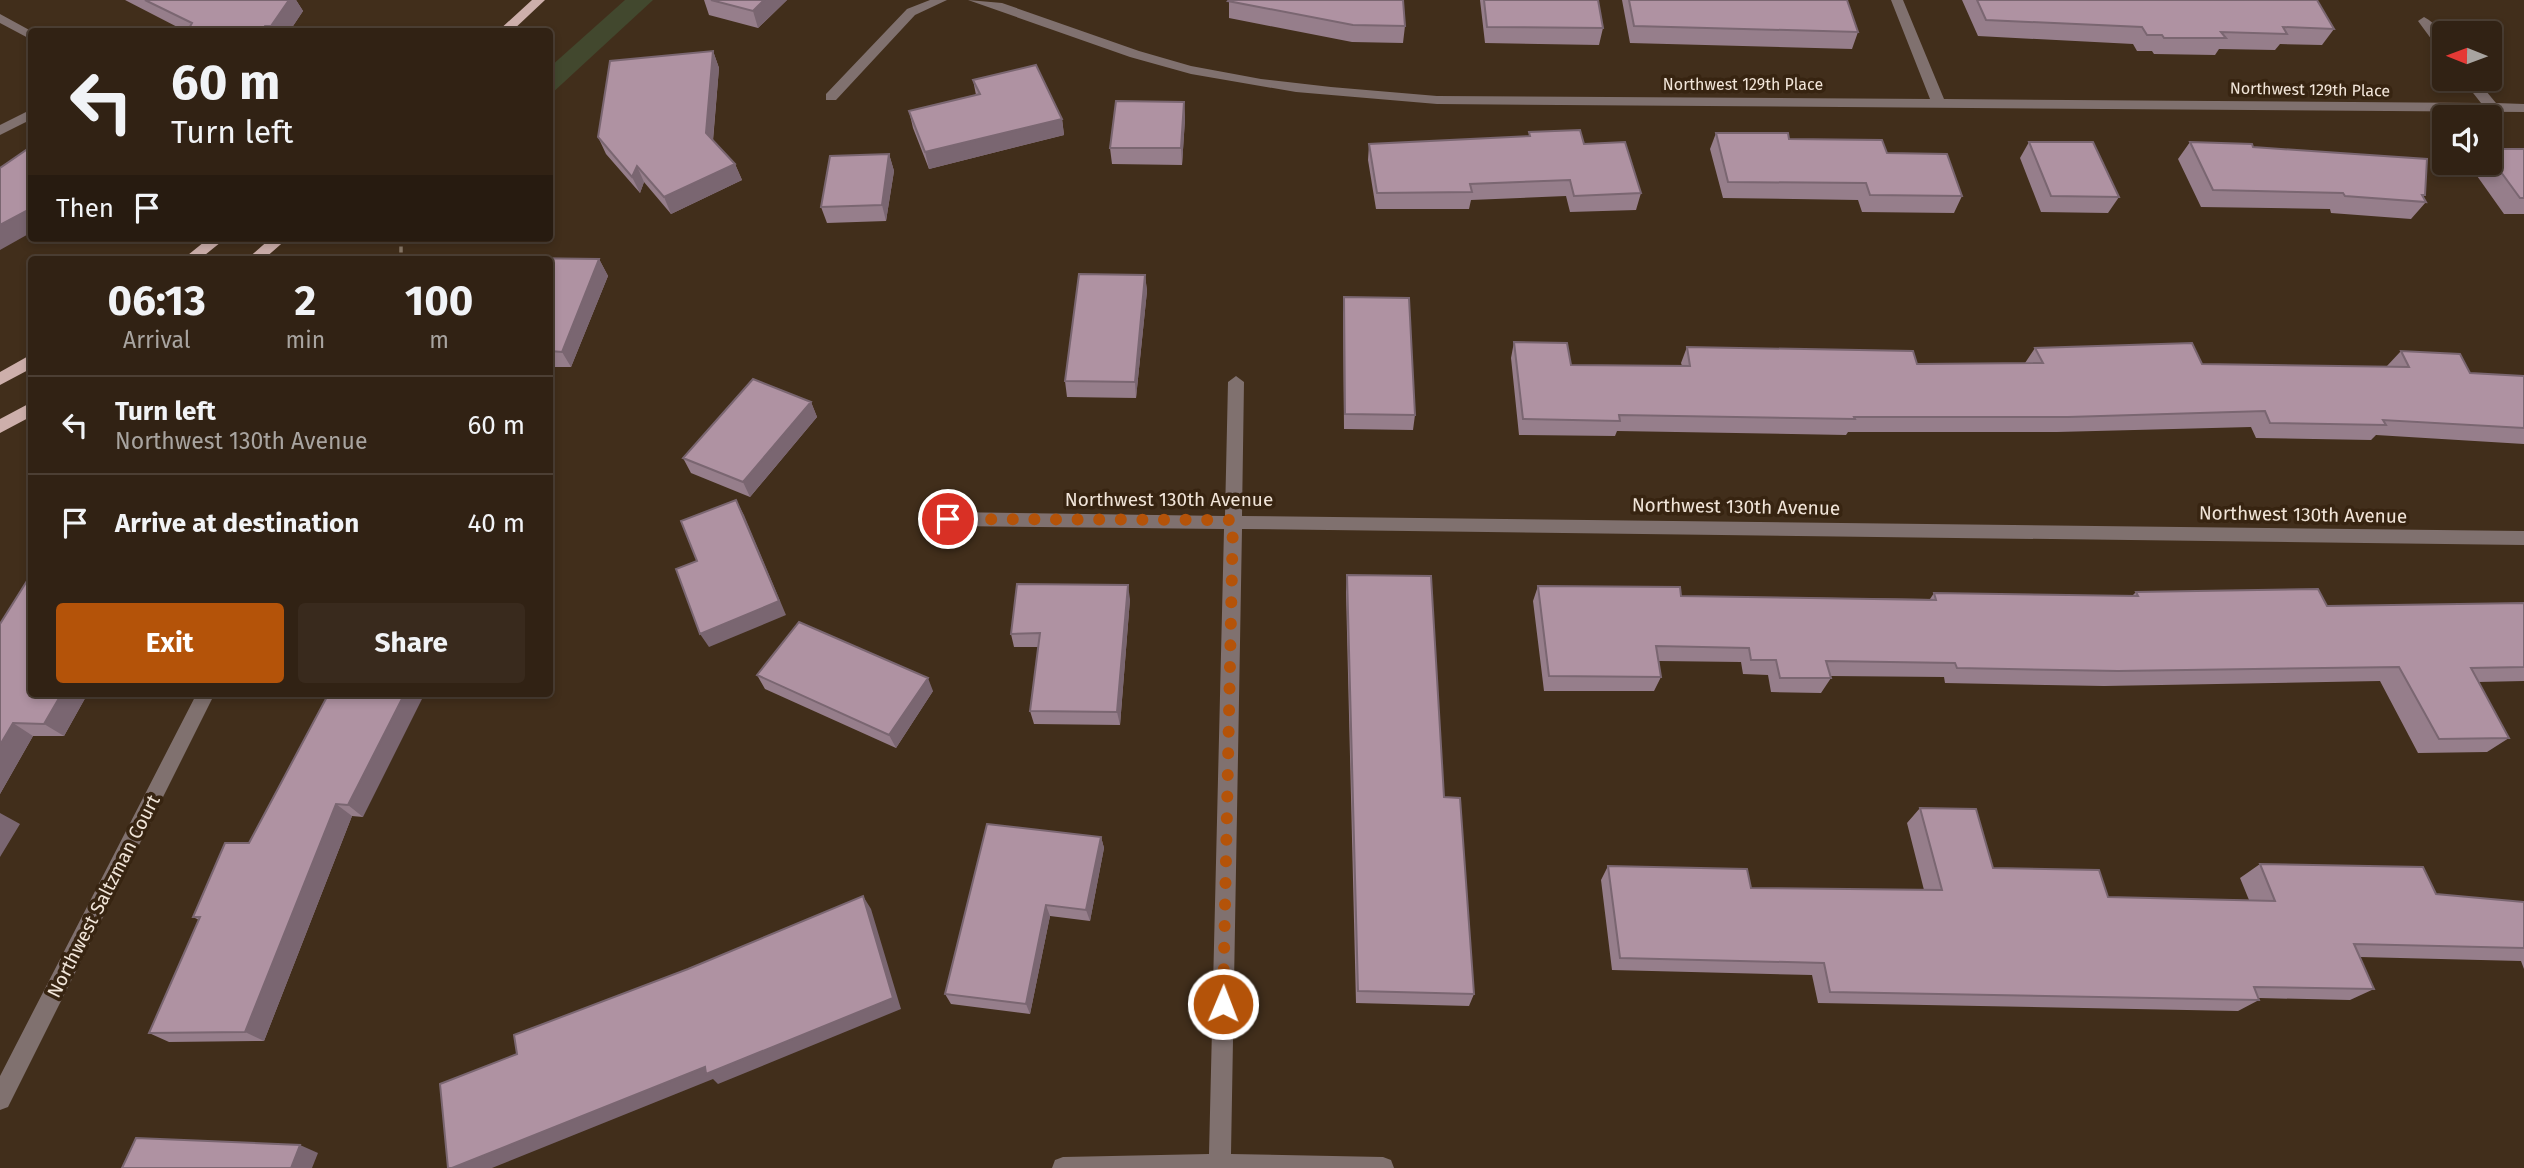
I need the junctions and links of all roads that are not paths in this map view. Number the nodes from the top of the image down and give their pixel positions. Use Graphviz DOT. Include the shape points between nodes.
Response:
graph roads {
  1 [pos="539,0"];
  2 [pos="941,0"];
  3 [pos="974,0"];
  4 [pos="1897,0"];
  5 [pos="0,18"];
  6 [pos="2424,21"];
  7 [pos="508,28"];
  8 [pos="2432,31"];
  9 [pos="28,34"];
  10 [pos="2479,91"];
  11 [pos="831,97"];
  12 [pos="1938,102"];
  13 [pos="2490,105"];
  14 [pos="2432,107"];
  15 [pos="2502,108"];
  16 [pos="2524,108"];
  17 [pos="28,115"];
  18 [pos="0,131"];
  19 [pos="213,242"];
  20 [pos="276,242"];
  21 [pos="194,256"];
  22 [pos="258,256"];
  23 [pos="28,362"];
  24 [pos="0,379"];
  25 [pos="1236,383"];
  26 [pos="28,410"];
  27 [pos="0,427"];
  28 [pos="948,519"];
  29 [pos="1233,520"];
  30 [pos="2524,538"];
  31 [pos="204,697"];
  32 [pos="0,1099"];
  33 [pos="1220,1167"];
  34 [pos="1063,1168"];
  35 [pos="1383,1168"];
  1 -- 7 [label="main road"];
  2 -- 11 [label="street" via="911,12"];
  3 -- 12 [label="street, Northwest 129th Place" via="1157,61 1282,87 1437,100"];
  4 -- 12 [label="street"];
  5 -- 9 [label="street"];
  6 -- 8 [label="street"];
  10 -- 13 [label="street"];
  12 -- 14 [label="street, Northwest 129th Place"];
  15 -- 16 [label="street, Northwest 129th Place"];
  17 -- 18 [label="street"];
  19 -- 21 [label="main road"];
  20 -- 22 [label="main road"];
  23 -- 24 [label="main road"];
  25 -- 29 [label="street"];
  26 -- 27 [label="main road"];
  28 -- 29 [label="street, Northwest 130th Avenue"];
  29 -- 30 [label="street, Northwest 130th Avenue"];
  29 -- 33 [label="street"];
  31 -- 32 [label="street, Northwest Saltzman Court"];
  33 -- 34 [label="street"];
  33 -- 35 [label="street"];
}
